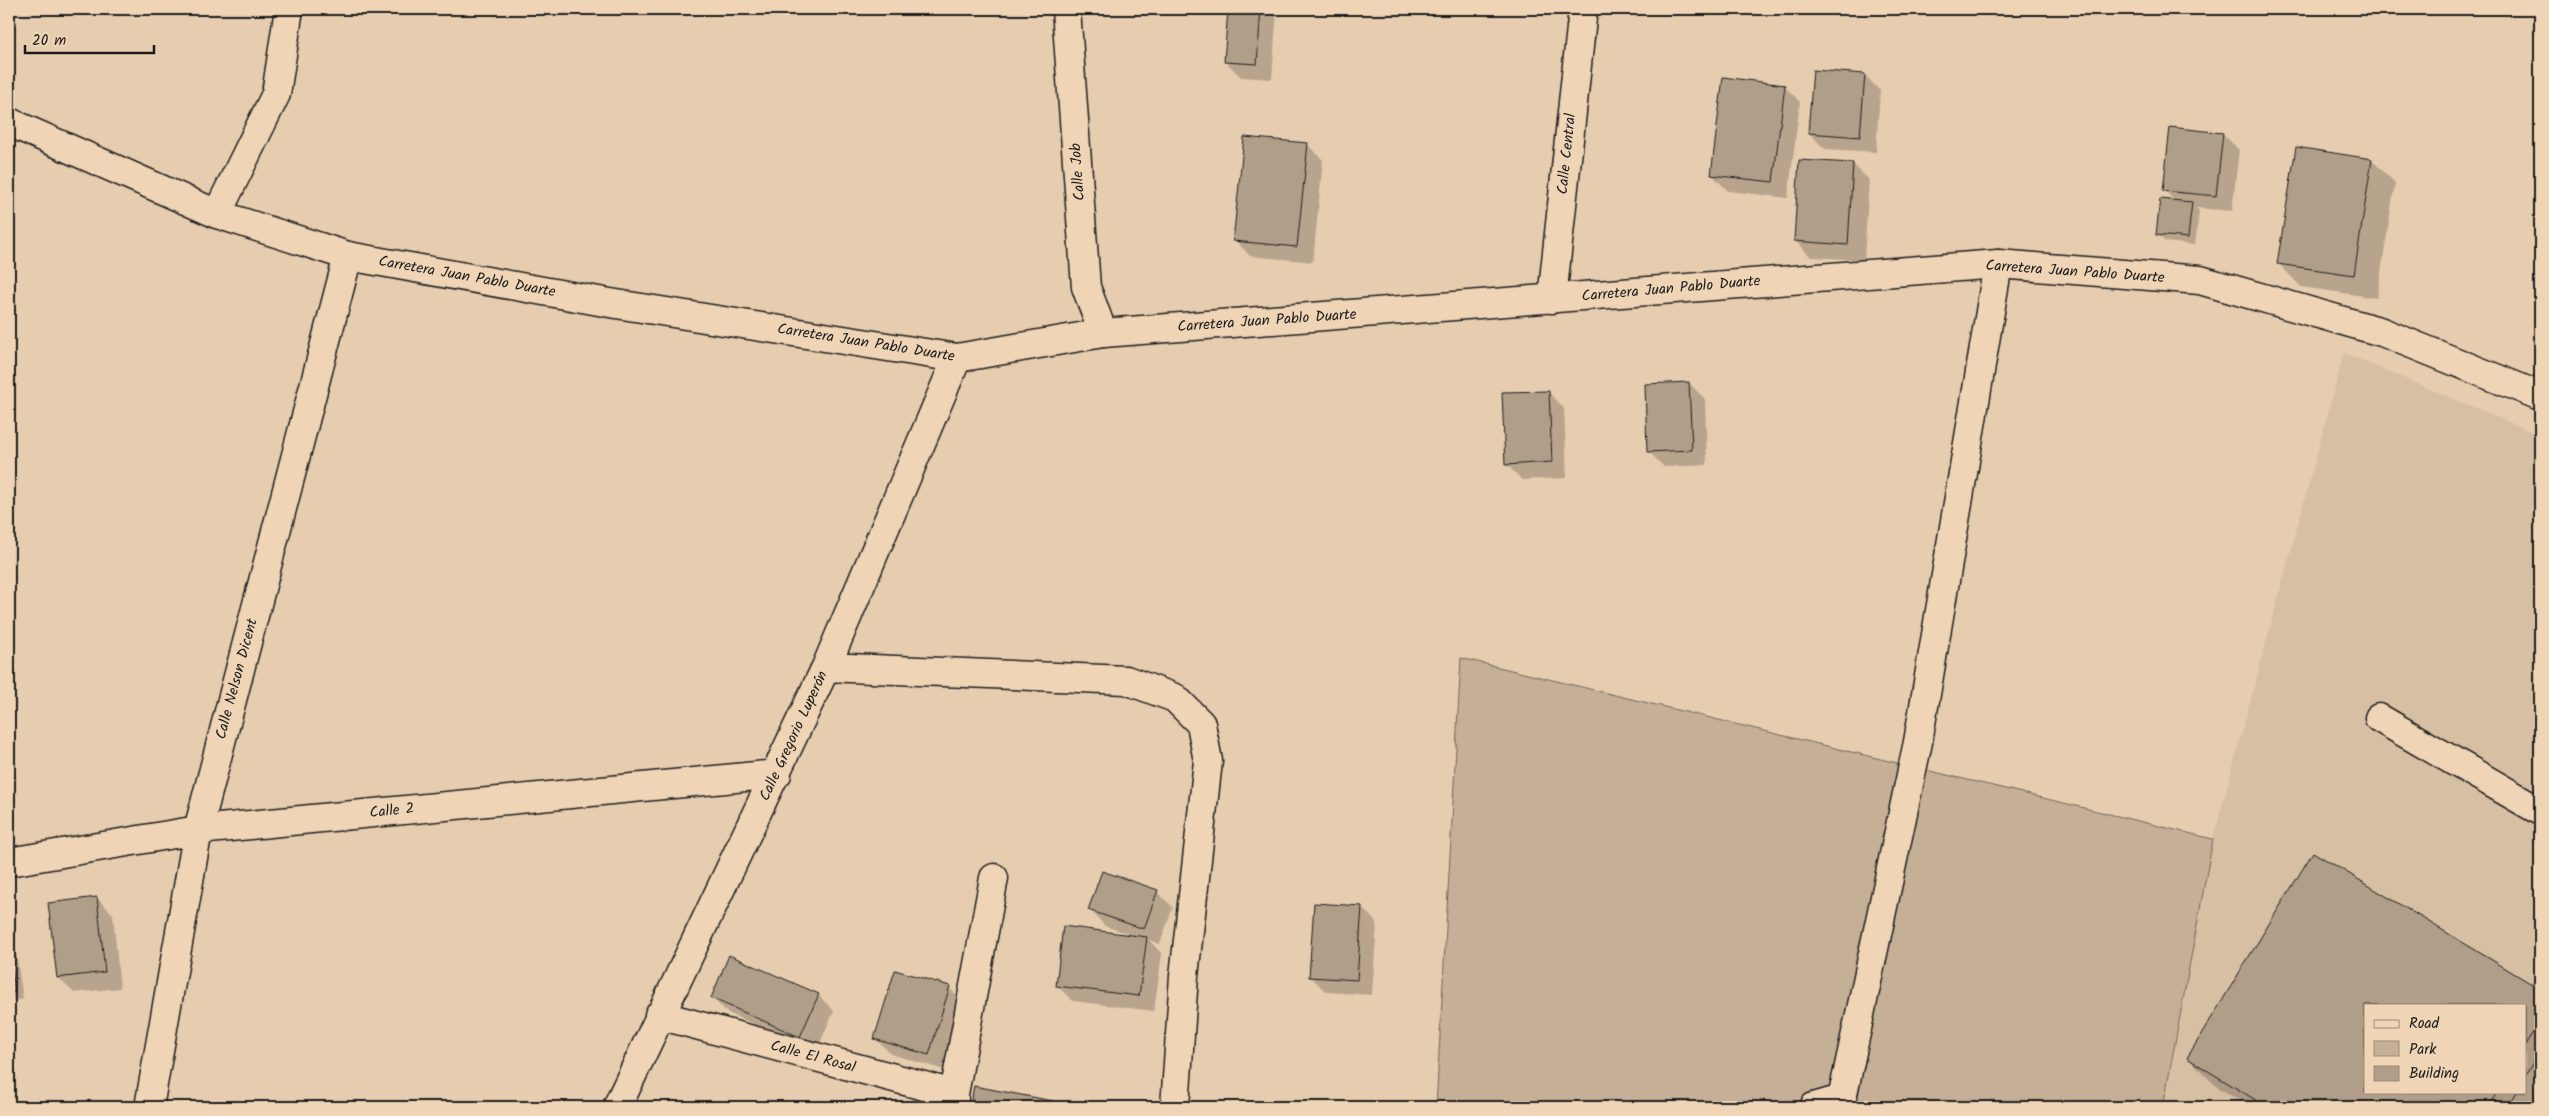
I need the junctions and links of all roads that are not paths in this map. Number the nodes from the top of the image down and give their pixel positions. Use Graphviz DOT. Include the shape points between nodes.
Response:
graph roads {
  1 [pos="289,9"];
  2 [pos="1066,9"];
  3 [pos="1583,9"];
  4 [pos="9,122"];
  5 [pos="217,214"];
  6 [pos="348,256"];
  7 [pos="1998,264"];
  8 [pos="1552,299"];
  9 [pos="1103,333"];
  10 [pos="957,358"];
  11 [pos="2540,396"];
  12 [pos="826,667"];
  13 [pos="2378,718"];
  14 [pos="777,774"];
  15 [pos="2540,811"];
  16 [pos="198,830"];
  17 [pos="9,862"];
  18 [pos="994,878"];
  19 [pos="659,1016"];
  20 [pos="954,1101"];
  21 [pos="1847,1103"];
  22 [pos="149,1107"];
  23 [pos="617,1107"];
  24 [pos="1175,1107"];
  25 [pos="1814,1107"];
  1 -- 5 [label="street" via="276,94"];
  2 -- 9 [label="street, Calle Job" via="1086,287"];
  3 -- 8 [label="street, Calle Central"];
  4 -- 5 [label="street, Carretera Juan Pablo Duarte"];
  5 -- 6 [label="street, Carretera Juan Pablo Duarte"];
  6 -- 10 [label="street, Carretera Juan Pablo Duarte" via="610,303"];
  6 -- 16 [label="street, Calle Nelson Dicent"];
  7 -- 8 [label="street, Carretera Juan Pablo Duarte"];
  7 -- 11 [label="street, Carretera Juan Pablo Duarte" via="2200,280 2382,332"];
  7 -- 21 [label="street" via="1918,742"];
  8 -- 9 [label="street, Carretera Juan Pablo Duarte"];
  9 -- 10 [label="street, Carretera Juan Pablo Duarte"];
  10 -- 12 [label="street, Calle Gregorio Luperón"];
  12 -- 14 [label="street, Calle Gregorio Luperón"];
  12 -- 24 [label="street" via="1126,680 1175,698 1201,724 1208,761 1184,976"];
  13 -- 15 [label="street"];
  14 -- 16 [label="street, Calle 2"];
  14 -- 19 [label="street, Calle Gregorio Luperón"];
  16 -- 17 [label="street, Calle 2"];
  16 -- 22 [label="street, Calle Nelson Dicent"];
  18 -- 20 [label="street"];
  19 -- 20 [label="street, Calle El Rosal"];
  19 -- 23 [label="street, Calle Gregorio Luperón"];
  21 -- 25 [label="street"];
}
